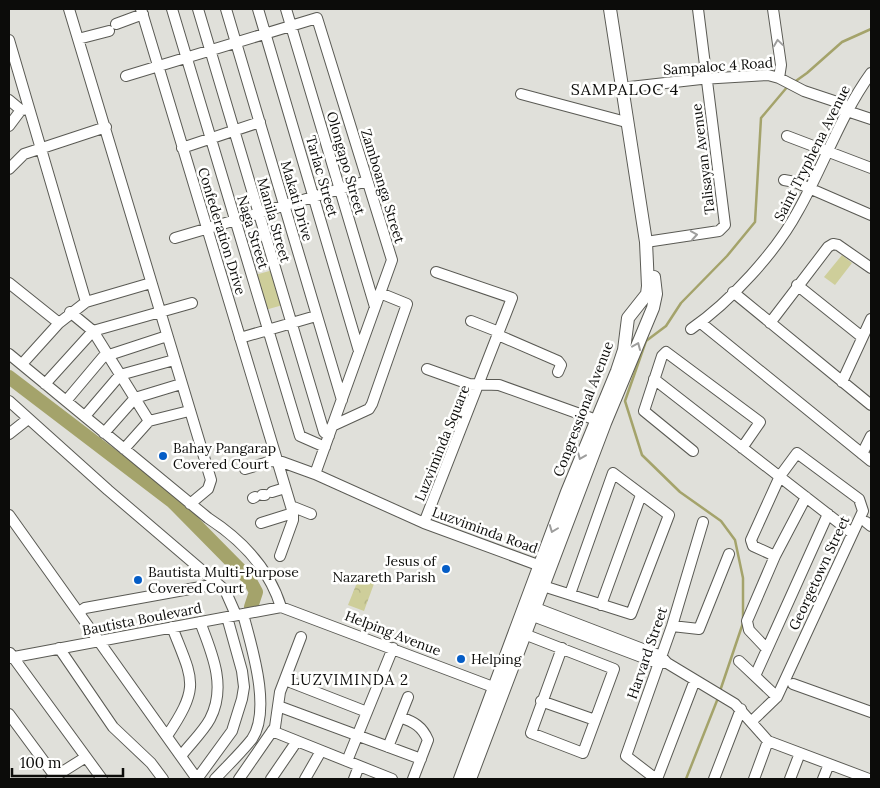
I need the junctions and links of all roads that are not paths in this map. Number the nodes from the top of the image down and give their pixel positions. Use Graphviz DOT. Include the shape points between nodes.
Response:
graph roads {
  1 [pos="69,9"];
  2 [pos="172,9"];
  3 [pos="198,9"];
  4 [pos="226,9"];
  5 [pos="258,9"];
  6 [pos="286,9"];
  7 [pos="610,9"];
  8 [pos="618,9"];
  9 [pos="698,9"];
  10 [pos="773,9"];
  11 [pos="142,11"];
  12 [pos="291,26"];
  13 [pos="266,33"];
  14 [pos="78,39"];
  15 [pos="9,40"];
  16 [pos="236,42"];
  17 [pos="211,50"];
  18 [pos="186,58"];
  19 [pos="158,66"];
  20 [pos="871,73"];
  21 [pos="126,76"];
  22 [pos="708,79"];
  23 [pos="780,79"];
  24 [pos="625,88"];
  25 [pos="521,94"];
  26 [pos="9,100"];
  27 [pos="847,109"];
  28 [pos="25,110"];
  29 [pos="871,119"];
  30 [pos="260,122"];
  31 [pos="626,122"];
  32 [pos="9,126"];
  33 [pos="106,127"];
  34 [pos="234,132"];
  35 [pos="787,136"];
  36 [pos="211,139"];
  37 [pos="40,147"];
  38 [pos="182,148"];
  39 [pos="827,150"];
  40 [pos="871,168"];
  41 [pos="9,169"];
  42 [pos="784,180"];
  43 [pos="367,182"];
  44 [pos="810,188"];
  45 [pos="340,190"];
  46 [pos="314,197"];
  47 [pos="284,206"];
  48 [pos="258,214"];
  49 [pos="871,215"];
  50 [pos="235,220"];
  51 [pos="207,229"];
  52 [pos="175,238"];
  53 [pos="648,242"];
  54 [pos="871,268"];
  55 [pos="436,272"];
  56 [pos="9,283"];
  57 [pos="151,283"];
  58 [pos="797,286"];
  59 [pos="733,292"];
  60 [pos="380,293"];
  61 [pos="86,302"];
  62 [pos="192,303"];
  63 [pos="374,307"];
  64 [pos="70,312"];
  65 [pos="160,312"];
  66 [pos="316,316"];
  67 [pos="871,319"];
  68 [pos="471,321"];
  69 [pos="58,323"];
  70 [pos="290,323"];
  71 [pos="701,323"];
  72 [pos="770,323"];
  73 [pos="268,330"];
  74 [pos="691,330"];
  75 [pos="93,331"];
  76 [pos="498,333"];
  77 [pos="167,336"];
  78 [pos="862,336"];
  79 [pos="240,338"];
  80 [pos="359,351"];
  81 [pos="9,354"];
  82 [pos="108,355"];
  83 [pos="174,360"];
  84 [pos="22,364"];
  85 [pos="427,369"];
  86 [pos="558,372"];
  87 [pos="120,375"];
  88 [pos="654,379"];
  89 [pos="842,382"];
  90 [pos="46,384"];
  91 [pos="181,384"];
  92 [pos="478,385"];
  93 [pos="135,398"];
  94 [pos="342,400"];
  95 [pos="9,401"];
  96 [pos="66,401"];
  97 [pos="871,405"];
  98 [pos="189,411"];
  99 [pos="85,416"];
  100 [pos="28,419"];
  101 [pos="149,421"];
  102 [pos="600,421"];
  103 [pos="330,431"];
  104 [pos="104,433"];
  105 [pos="9,434"];
  106 [pos="871,436"];
  107 [pos="325,447"];
  108 [pos="742,448"];
  109 [pos="124,449"];
  110 [pos="693,451"];
  111 [pos="862,454"];
  112 [pos="871,461"];
  113 [pos="277,462"];
  114 [pos="245,469"];
  115 [pos="315,474"];
  116 [pos="780,476"];
  117 [pos="285,488"];
  118 [pos="641,495"];
  119 [pos="262,496"];
  120 [pos="806,497"];
  121 [pos="190,504"];
  122 [pos="292,510"];
  123 [pos="311,514"];
  124 [pos="828,514"];
  125 [pos="9,515"];
  126 [pos="703,522"];
  127 [pos="261,523"];
  128 [pos="424,523"];
  129 [pos="852,532"];
  130 [pos="729,554"];
  131 [pos="280,556"];
  132 [pos="776,556"];
  133 [pos="544,567"];
  134 [pos="217,584"];
  135 [pos="543,586"];
  136 [pos="570,594"];
  137 [pos="601,605"];
  138 [pos="281,607"];
  139 [pos="529,610"];
  140 [pos="79,612"];
  141 [pos="235,615"];
  142 [pos="200,622"];
  143 [pos="672,626"];
  144 [pos="172,627"];
  145 [pos="520,632"];
  146 [pos="301,638"];
  147 [pos="100,640"];
  148 [pos="59,648"];
  149 [pos="392,648"];
  150 [pos="562,648"];
  151 [pos="766,648"];
  152 [pos="10,655"];
  153 [pos="662,660"];
  154 [pos="739,662"];
  155 [pos="755,676"];
  156 [pos="285,680"];
  157 [pos="695,680"];
  158 [pos="793,684"];
  159 [pos="499,689"];
  160 [pos="408,697"];
  161 [pos="777,697"];
  162 [pos="541,701"];
  163 [pos="278,706"];
  164 [pos="741,710"];
  165 [pos="367,712"];
  166 [pos="871,712"];
  167 [pos="9,714"];
  168 [pos="400,716"];
  169 [pos="595,720"];
  170 [pos="752,722"];
  171 [pos="272,731"];
  172 [pos="167,736"];
  173 [pos="357,736"];
  174 [pos="297,741"];
  175 [pos="768,741"];
  176 [pos="388,747"];
  177 [pos="321,751"];
  178 [pos="800,753"];
  179 [pos="181,756"];
  180 [pos="86,757"];
  181 [pos="421,760"];
  182 [pos="347,761"];
  183 [pos="829,764"];
  184 [pos="359,766"];
  185 [pos="855,777"];
  186 [pos="54,778"];
  187 [pos="387,778"];
  188 [pos="102,779"];
  189 [pos="163,779"];
  190 [pos="197,779"];
  191 [pos="215,779"];
  192 [pos="239,779"];
  193 [pos="271,779"];
  194 [pos="305,779"];
  195 [pos="354,779"];
  196 [pos="413,779"];
  197 [pos="460,779"];
  198 [pos="470,779"];
  199 [pos="657,779"];
  200 [pos="714,779"];
  201 [pos="754,779"];
  202 [pos="790,779"];
  203 [pos="823,779"];
  204 [pos="869,779"];
  1 -- 14 [label="street"];
  2 -- 18 [label="street, Naga Street"];
  3 -- 17 [label="street, Manila Street"];
  4 -- 16 [label="street, Makati Drive"];
  5 -- 13 [label="street, Tarlac Street"];
  6 -- 12 [label="street, Olongapo Street"];
  7 -- 24 [label="main road, Congressional Avenue"];
  8 -- 24 [label="main road, Congressional Avenue"];
  9 -- 22 [label="street, Talisayan Avenue"];
  23 -- 10 [label="street, Sampaloc 4 Road, one-way"];
  11 -- 14 [label="street" via="112,27"];
  11 -- 19 [label="street, Confederation Drive"];
  12 -- 13 [label="street"];
  12 -- 43 [label="street, Zamboanga Street" via="317,18"];
  12 -- 45 [label="street, Olongapo Street"];
  13 -- 16 [label="street"];
  13 -- 46 [label="street, Tarlac Street"];
  14 -- 33 [label="street"];
  15 -- 28 [label="street"];
  16 -- 17 [label="street"];
  16 -- 30 [label="street, Makati Drive"];
  17 -- 18 [label="street"];
  17 -- 34 [label="street, Manila Street"];
  18 -- 19 [label="street"];
  18 -- 36 [label="street, Naga Street"];
  19 -- 21 [label="street"];
  19 -- 38 [label="street, Confederation Drive"];
  20 -- 27 [label="street, Saint Tryphena Avenue"];
  22 -- 23 [label="street, Sampaloc 4 Road" via="768,76"];
  22 -- 24 [label="street, Sampaloc 4 Road"];
  53 -- 22 [label="street, Talisayan Avenue, one-way" via="723,228 725,224"];
  23 -- 27 [label="street" via="843,104"];
  24 -- 31 [label="main road, Congressional Avenue"];
  24 -- 53 [label="main road, Congressional Avenue"];
  25 -- 31 [label="street"];
  26 -- 28 [label="street"];
  27 -- 29 [label="street"];
  27 -- 39 [label="street, Saint Tryphena Avenue"];
  28 -- 32 [label="street"];
  28 -- 37 [label="street"];
  30 -- 34 [label="street"];
  30 -- 47 [label="street, Makati Drive"];
  31 -- 53 [label="main road, Congressional Avenue"];
  33 -- 37 [label="street"];
  33 -- 57 [label="street"];
  34 -- 36 [label="street"];
  34 -- 48 [label="street, Manila Street"];
  35 -- 39 [label="street"];
  36 -- 38 [label="street"];
  36 -- 50 [label="street, Naga Street"];
  37 -- 41 [label="street" via="24,154"];
  37 -- 61 [label="street"];
  38 -- 51 [label="street, Confederation Drive"];
  39 -- 40 [label="street"];
  39 -- 44 [label="street, Saint Tryphena Avenue"];
  42 -- 44 [label="street"];
  43 -- 45 [label="street"];
  43 -- 60 [label="street, Zamboanga Street" via="392,260"];
  44 -- 49 [label="street"];
  44 -- 59 [label="street, Saint Tryphena Avenue" via="777,246"];
  45 -- 46 [label="street"];
  45 -- 63 [label="street, Olongapo Street"];
  46 -- 47 [label="street"];
  46 -- 80 [label="street, Tarlac Street"];
  47 -- 48 [label="street"];
  47 -- 66 [label="street, Makati Drive"];
  48 -- 50 [label="street"];
  48 -- 70 [label="street, Manila Street"];
  50 -- 51 [label="street"];
  50 -- 73 [label="street, Naga Street"];
  51 -- 52 [label="street"];
  51 -- 79 [label="street, Confederation Drive"];
  53 -- 102 [label="main road, Congressional Avenue" via="647,294 628,318 624,350"];
  102 -- 53 [label="main road, Congressional Avenue, one-way" via="653,308 656,294"];
  54 -- 58 [label="street" via="833,244"];
  55 -- 76 [label="street" via="512,298"];
  56 -- 69 [label="street"];
  57 -- 61 [label="street"];
  57 -- 65 [label="street"];
  58 -- 72 [label="street"];
  58 -- 78 [label="street"];
  59 -- 71 [label="street, Saint Tryphena Avenue"];
  59 -- 72 [label="street"];
  60 -- 63 [label="street, Zamboanga Street"];
  60 -- 103 [label="street" via="407,304 372,404 369,409"];
  61 -- 64 [label="street"];
  62 -- 65 [label="street"];
  63 -- 80 [label="street, Zamboanga Street"];
  64 -- 69 [label="street"];
  64 -- 75 [label="street"];
  65 -- 75 [label="street"];
  65 -- 77 [label="street"];
  66 -- 70 [label="street"];
  66 -- 94 [label="street, Makati Drive"];
  67 -- 78 [label="street"];
  68 -- 76 [label="street"];
  69 -- 84 [label="street"];
  70 -- 73 [label="street"];
  70 -- 103 [label="street, Manila Street" via="324,432"];
  71 -- 74 [label="street, Saint Tryphena Avenue"];
  71 -- 111 [label="street"];
  72 -- 89 [label="street"];
  73 -- 79 [label="street"];
  73 -- 107 [label="street, Naga Street" via="300,436"];
  75 -- 82 [label="street"];
  75 -- 90 [label="street"];
  76 -- 86 [label="street" via="558,361 561,366"];
  76 -- 92 [label="street"];
  77 -- 82 [label="street"];
  77 -- 83 [label="street"];
  78 -- 89 [label="street"];
  79 -- 113 [label="street, Confederation Drive"];
  80 -- 94 [label="street, Zamboanga Street"];
  81 -- 84 [label="street"];
  82 -- 87 [label="street"];
  82 -- 96 [label="street"];
  83 -- 87 [label="street"];
  83 -- 91 [label="street"];
  84 -- 90 [label="street"];
  85 -- 92 [label="street"];
  87 -- 93 [label="street"];
  87 -- 99 [label="street"];
  88 -- 108 [label="street"];
  88 -- 108 [label="street" via="662,356 668,352 760,422"];
  88 -- 110 [label="street" via="644,407 646,414"];
  89 -- 97 [label="street"];
  90 -- 96 [label="street"];
  91 -- 93 [label="street"];
  91 -- 98 [label="street"];
  92 -- 102 [label="street, Luzviminda Square" via="499,385"];
  92 -- 128 [label="street, Luzviminda Square"];
  93 -- 101 [label="street"];
  93 -- 104 [label="street"];
  94 -- 103 [label="street, Zamboanga Street"];
  95 -- 100 [label="street"];
  96 -- 99 [label="street"];
  98 -- 101 [label="street"];
  98 -- 121 [label="street" via="211,480 208,489"];
  99 -- 104 [label="street"];
  100 -- 105 [label="street"];
  100 -- 134 [label="street"];
  101 -- 109 [label="street"];
  102 -- 133 [label="main road, Congressional Avenue"];
  103 -- 107 [label="street, Zamboanga Street"];
  104 -- 109 [label="street"];
  106 -- 111 [label="street"];
  107 -- 115 [label="street, Zamboanga Street"];
  108 -- 116 [label="street"];
  109 -- 121 [label="street"];
  111 -- 112 [label="street"];
  113 -- 114 [label="street"];
  113 -- 115 [label="street"];
  113 -- 117 [label="street, Confederation Drive"];
  115 -- 128 [label="street, Luzviminda Road"];
  116 -- 120 [label="street"];
  116 -- 129 [label="street, Georgetown Street" via="798,453 862,502 863,511"];
  116 -- 132 [label="street" via="751,540 753,546"];
  117 -- 119 [label="street"];
  117 -- 122 [label="street, Confederation Drive"];
  118 -- 136 [label="street" via="613,473"];
  118 -- 137 [label="street"];
  118 -- 137 [label="street" via="669,515 631,614"];
  120 -- 124 [label="street"];
  120 -- 132 [label="street"];
  121 -- 138 [label="street" via="208,518 273,588"];
  122 -- 123 [label="street"];
  122 -- 127 [label="street"];
  122 -- 131 [label="street" via="293,520"];
  124 -- 129 [label="street"];
  124 -- 151 [label="street"];
  125 -- 140 [label="street"];
  126 -- 143 [label="street, Harvard Street"];
  128 -- 133 [label="street, Luzviminda Road"];
  129 -- 161 [label="street, Georgetown Street"];
  130 -- 143 [label="street" via="699,629"];
  132 -- 151 [label="street" via="746,626"];
  133 -- 135 [label="main road, Congressional Avenue"];
  133 -- 139 [label="main road, Congressional Avenue"];
  134 -- 140 [label="street" via="85,608"];
  134 -- 141 [label="street" via="229,595"];
  135 -- 136 [label="street"];
  135 -- 139 [label="main road, Congressional Avenue"];
  136 -- 137 [label="street"];
  138 -- 141 [label="street, Bautista Boulevard"];
  138 -- 149 [label="street, Helping Avenue"];
  139 -- 145 [label="main road, Congressional Avenue"];
  139 -- 153 [label="street"];
  140 -- 147 [label="street"];
  141 -- 142 [label="street, Bautista Boulevard"];
  141 -- 190 [label="street" via="244,687 242,699 232,731"];
  141 -- 191 [label="street" via="256,666 259,716 253,738"];
  142 -- 144 [label="street, Bautista Boulevard"];
  142 -- 179 [label="street" via="218,672 218,692 210,719"];
  143 -- 153 [label="street, Harvard Street"];
  144 -- 147 [label="street, Bautista Boulevard"];
  144 -- 172 [label="street" via="190,672 191,690 186,707"];
  145 -- 150 [label="street"];
  145 -- 159 [label="main road, Congressional Avenue"];
  146 -- 156 [label="street"];
  147 -- 148 [label="street, Bautista Boulevard"];
  147 -- 172 [label="street"];
  148 -- 152 [label="street, Bautista Boulevard"];
  148 -- 189 [label="street" via="113,727"];
  149 -- 159 [label="street, Helping Avenue"];
  149 -- 165 [label="street"];
  150 -- 162 [label="street"];
  150 -- 169 [label="street" via="614,669"];
  151 -- 155 [label="street"];
  152 -- 180 [label="street"];
  153 -- 157 [label="street"];
  153 -- 199 [label="street, Harvard Street" via="626,756"];
  154 -- 155 [label="street"];
  155 -- 161 [label="street"];
  156 -- 163 [label="street"];
  156 -- 165 [label="street"];
  157 -- 164 [label="street"];
  157 -- 199 [label="street"];
  158 -- 166 [label="street"];
  159 -- 197 [label="main road, Congressional Avenue"];
  159 -- 198 [label="main road, Congressional Avenue"];
  160 -- 168 [label="street"];
  161 -- 170 [label="street, Georgetown Street"];
  162 -- 169 [label="street"];
  162 -- 169 [label="street" via="531,733 583,753"];
  163 -- 171 [label="street"];
  163 -- 173 [label="street"];
  164 -- 170 [label="street"];
  164 -- 200 [label="street"];
  165 -- 173 [label="street"];
  167 -- 186 [label="street"];
  168 -- 176 [label="street"];
  168 -- 181 [label="street" via="424,731 428,740"];
  170 -- 175 [label="street"];
  171 -- 174 [label="street"];
  171 -- 192 [label="street"];
  172 -- 179 [label="street"];
  173 -- 176 [label="street"];
  173 -- 182 [label="street"];
  174 -- 177 [label="street"];
  174 -- 193 [label="street"];
  175 -- 178 [label="street"];
  175 -- 201 [label="street"];
  176 -- 181 [label="street"];
  177 -- 182 [label="street"];
  177 -- 194 [label="street"];
  178 -- 183 [label="street"];
  178 -- 202 [label="street"];
  179 -- 190 [label="street"];
  180 -- 186 [label="street"];
  180 -- 188 [label="street"];
  181 -- 196 [label="street"];
  182 -- 184 [label="street"];
  183 -- 185 [label="street"];
  183 -- 203 [label="street"];
  184 -- 187 [label="street"];
  184 -- 195 [label="street"];
  185 -- 204 [label="street"];
}
